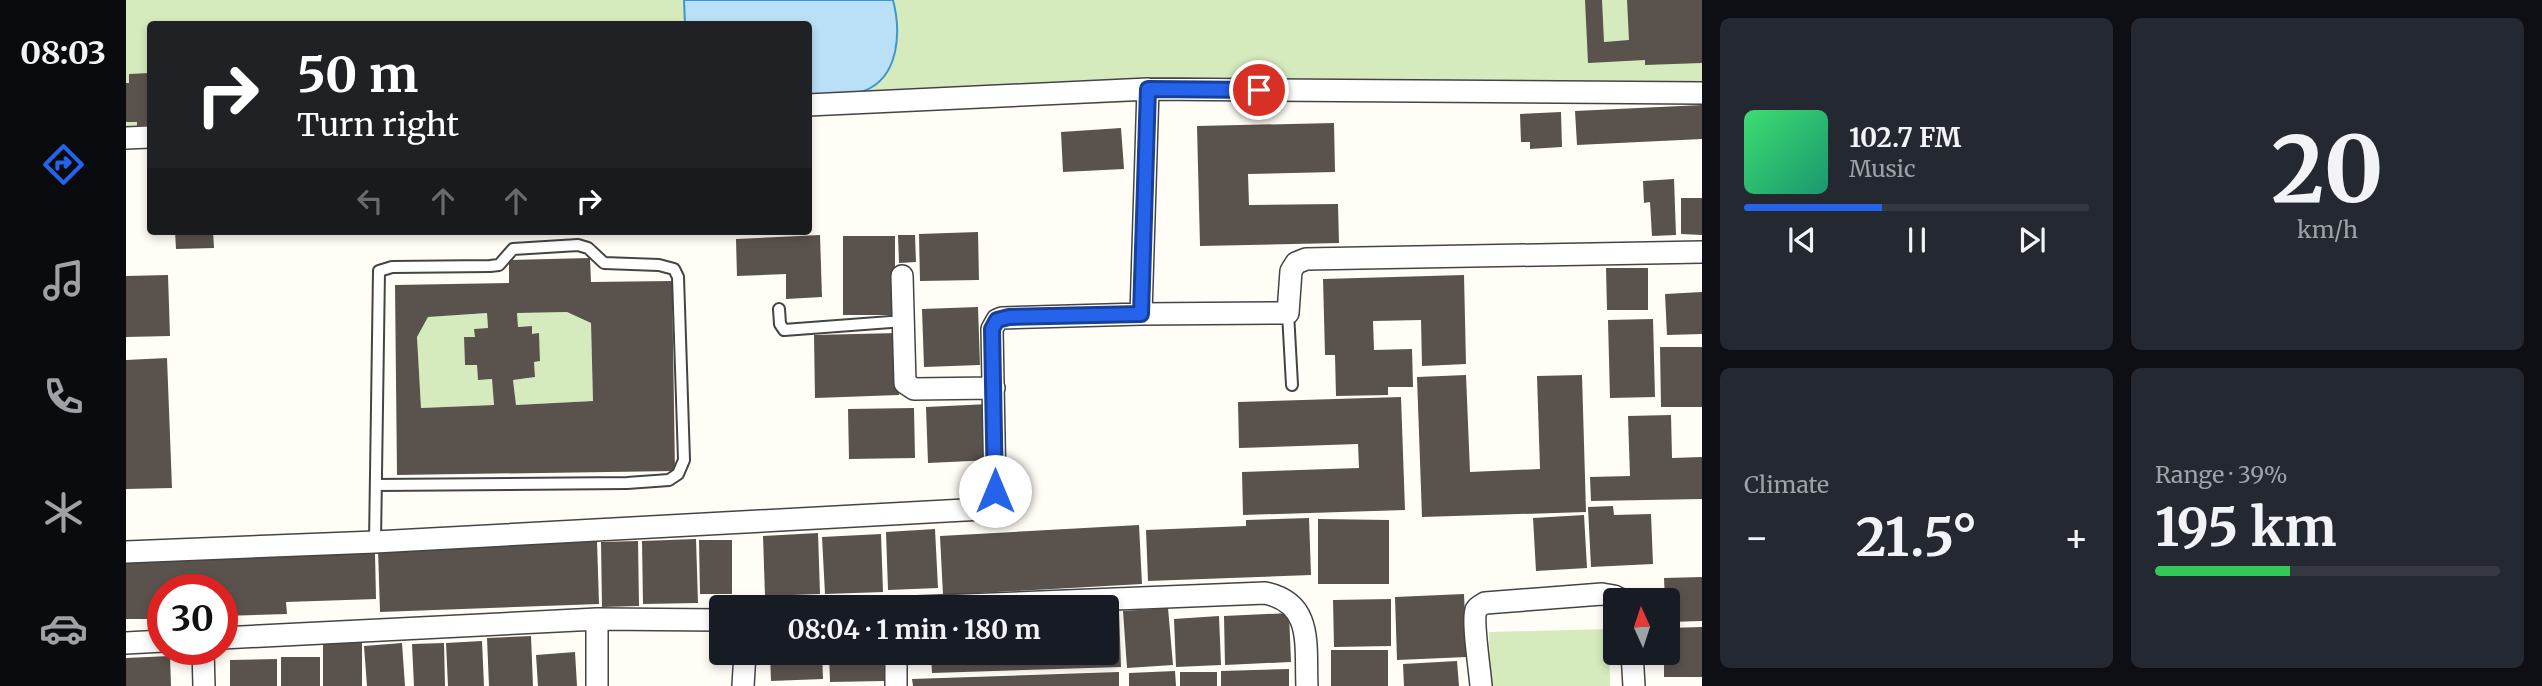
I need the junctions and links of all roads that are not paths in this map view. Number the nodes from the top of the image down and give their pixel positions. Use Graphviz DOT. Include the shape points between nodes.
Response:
graph roads {
  1 [pos="1148,89"];
  2 [pos="1702,93"];
  3 [pos="812,105"];
  4 [pos="147,137"];
  5 [pos="126,138"];
  6 [pos="1702,252"];
  7 [pos="902,276"];
  8 [pos="779,309"];
  9 [pos="1288,313"];
  10 [pos="1141,314"];
  11 [pos="904,321"];
  12 [pos="1292,385"];
  13 [pos="994,388"];
  14 [pos="376,485"];
  15 [pos="375,542"];
  16 [pos="126,552"];
  17 [pos="1603,594"];
  18 [pos="1119,599"];
  19 [pos="597,619"];
  20 [pos="709,620"];
  21 [pos="238,637"];
  22 [pos="147,642"];
  23 [pos="126,643"];
  24 [pos="203,665"];
  25 [pos="744,665"];
  26 [pos="896,665"];
  27 [pos="1633,665"];
  28 [pos="204,686"];
  29 [pos="597,686"];
  30 [pos="743,686"];
  31 [pos="896,686"];
  32 [pos="1307,686"];
  33 [pos="1481,686"];
  34 [pos="1634,686"];
  1 -- 2 [label="street"];
  1 -- 3 [label="street"];
  1 -- 10 [label="street"];
  4 -- 5 [label="street"];
  6 -- 9 [label="street" via="1306,259 1296,262 1291,271"];
  7 -- 11 [label="street"];
  8 -- 11 [label="lane" via="784,330"];
  9 -- 10 [label="street"];
  9 -- 12 [label="lane"];
  10 -- 13 [label="street" via="997,320 992,329"];
  11 -- 13 [label="street" via="905,383 909,387"];
  13 -- 15 [label="street" via="995,491 993,502 983,509"];
  14 -- 14 [label="lane" via="381,270 499,265 513,249 578,245 604,263 674,269 678,277 684,460 678,474 669,480 626,483"];
  14 -- 15 [label="lane"];
  15 -- 16 [label="street"];
  17 -- 33 [label="street" via="1480,605 1476,628"];
  18 -- 32 [label="street" via="1280,596 1290,602 1304,626"];
  19 -- 20 [label="street"];
  19 -- 21 [label="street"];
  19 -- 29 [label="street"];
  22 -- 23 [label="street"];
  24 -- 28 [label="street"];
  25 -- 30 [label="street"];
  26 -- 31 [label="street"];
  27 -- 34 [label="street"];
}
